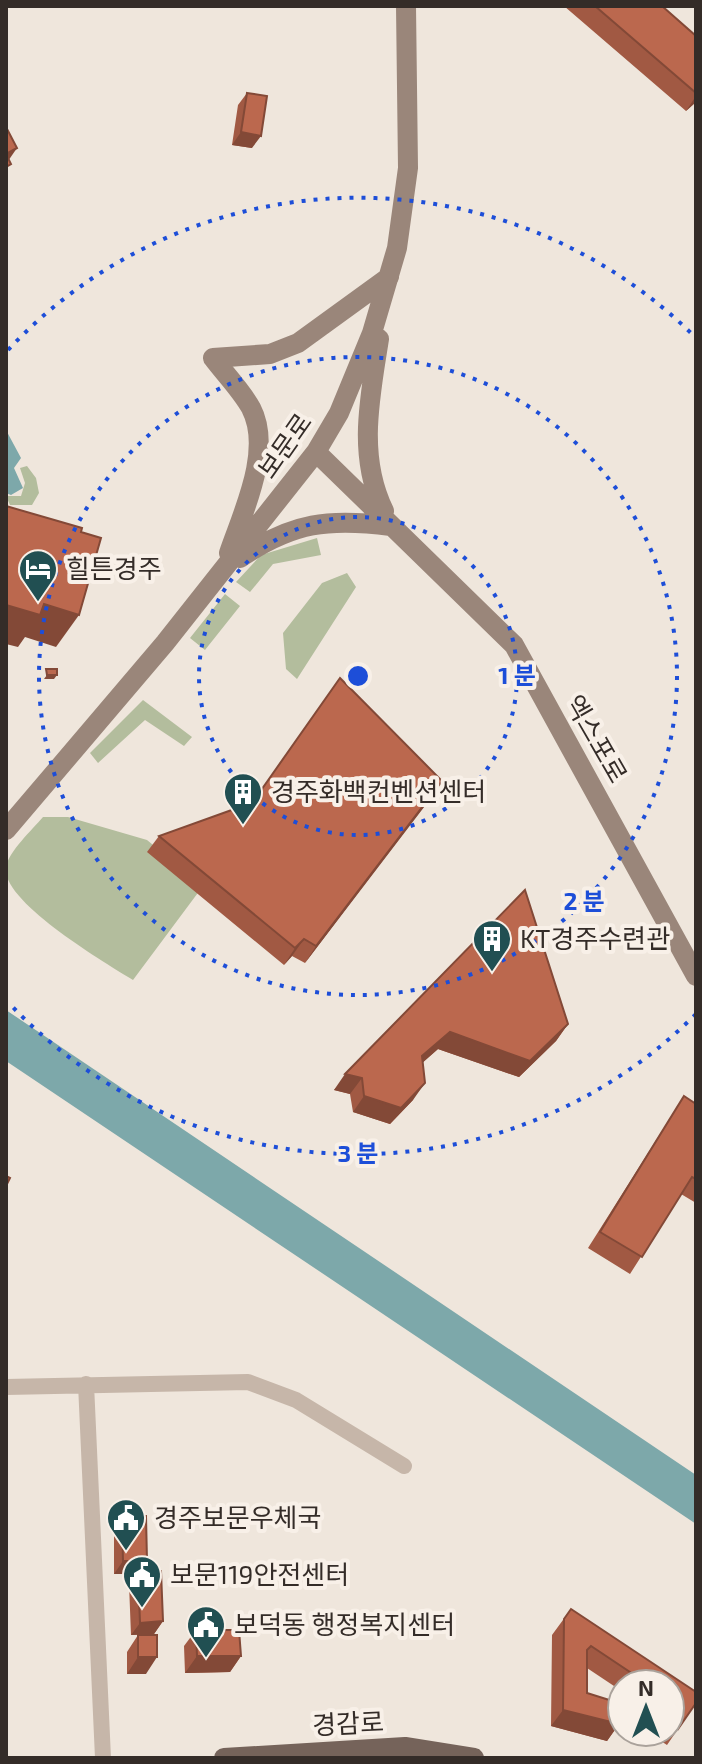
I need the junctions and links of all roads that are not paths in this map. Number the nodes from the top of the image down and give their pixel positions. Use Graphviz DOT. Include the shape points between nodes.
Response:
graph roads {
  1 [pos="406,6"];
  2 [pos="389,277"];
  3 [pos="316,452"];
  4 [pos="391,526"];
  5 [pos="224,568"];
  6 [pos="6,830"];
  7 [pos="696,976"];
  8 [pos="86,1384"];
  9 [pos="6,1387"];
  10 [pos="404,1466"];
  11 [pos="103,1758"];
  12 [pos="224,1758"];
  13 [pos="474,1758"];
  1 -- 2 [label="main road, 보문로" via="408,168"];
  2 -- 3 [label="main road, 보문로" via="355,377"];
  2 -- 4 [label="main road" via="369,400 368,444 371,480"];
  2 -- 5 [label="main road" via="324,327 282,351 213,358 252,410 257,432 254,472"];
  3 -- 4 [label="main road, 엑스포로"];
  3 -- 5 [label="main road, 보문로"];
  4 -- 5 [label="main road" via="330,520 278,536"];
  4 -- 7 [label="main road, 엑스포로" via="514,645"];
  5 -- 6 [label="main road, 보문로"];
  8 -- 9 [label="street"];
  8 -- 10 [label="street" via="227,1380 263,1385"];
  8 -- 11 [label="street"];
  12 -- 13 [label="main road, 경감로" via="405,1747"];
}
